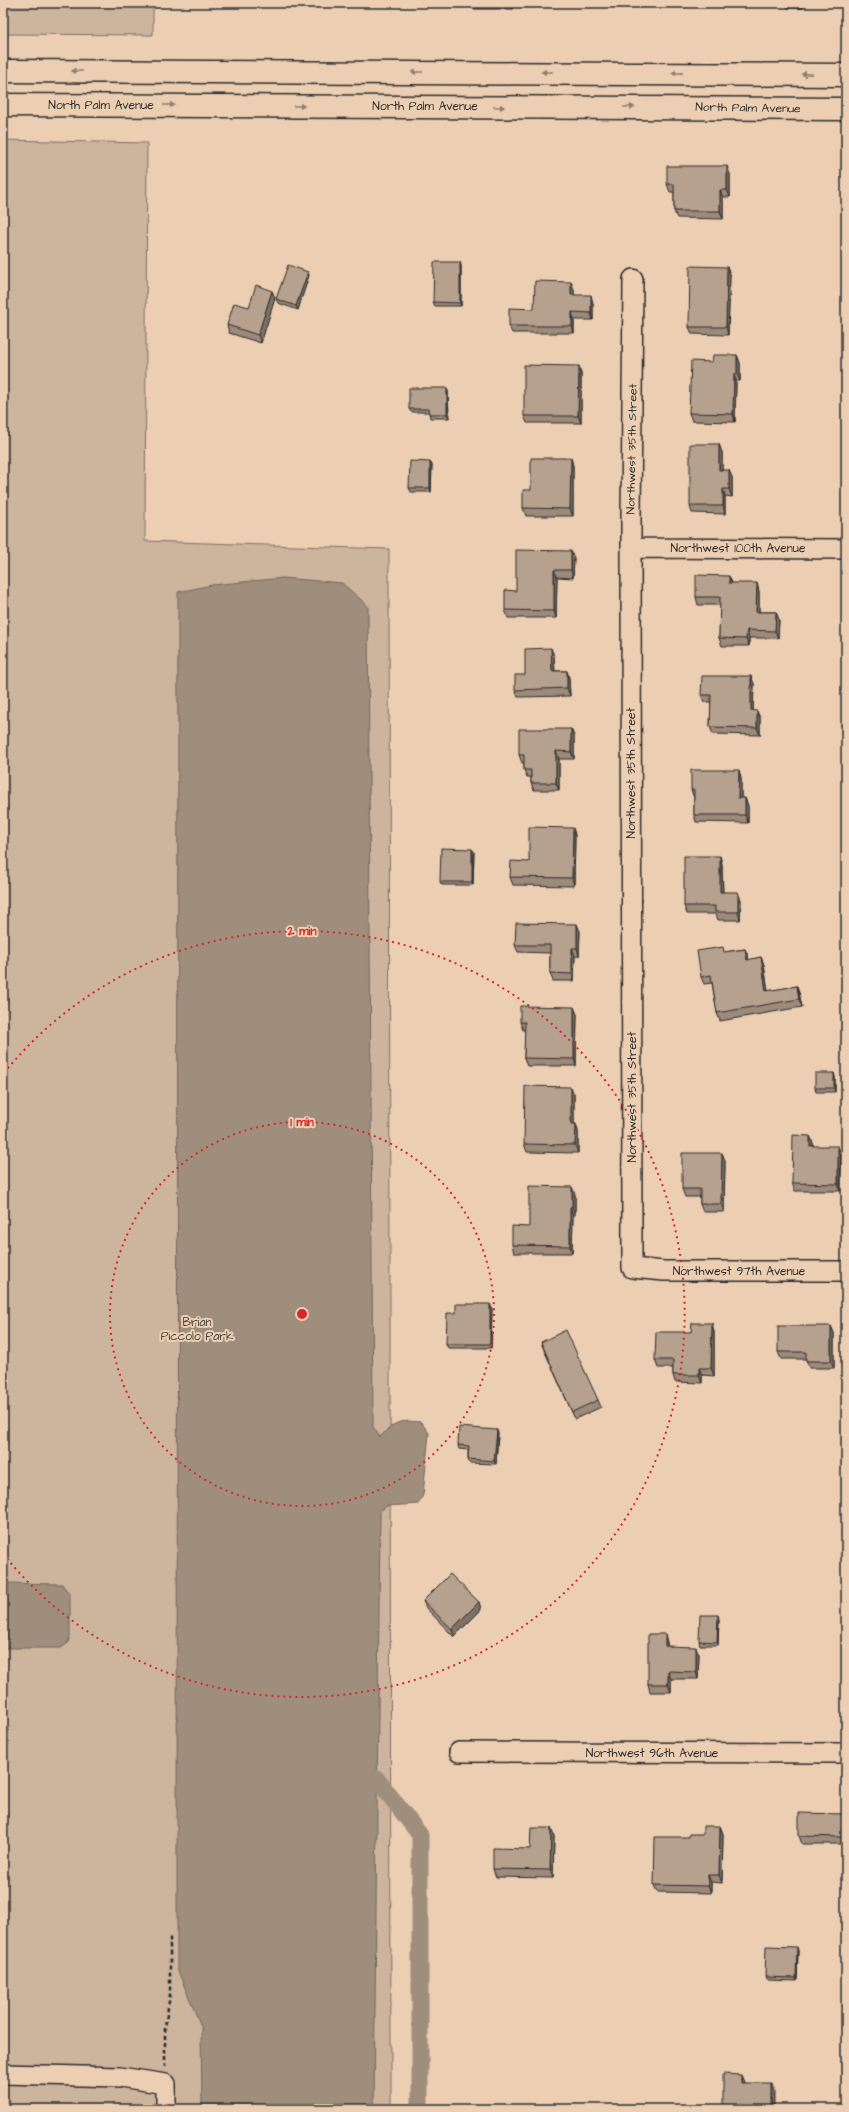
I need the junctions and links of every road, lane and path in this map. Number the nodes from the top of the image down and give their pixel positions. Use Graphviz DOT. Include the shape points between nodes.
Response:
graph roads {
  1 [pos="3,71"];
  2 [pos="116,71"];
  3 [pos="846,75"];
  4 [pos="3,105"];
  5 [pos="116,105"];
  6 [pos="846,109"];
  7 [pos="633,279"];
  8 [pos="631,548"];
  9 [pos="846,549"];
  10 [pos="632,1268"];
  11 [pos="846,1271"];
  12 [pos="459,1752"];
  13 [pos="846,1753"];
  14 [pos="170,1936"];
  15 [pos="3,2074"];
  16 [pos="150,2082"];
  17 [pos="166,2109"];
  2 -- 1 [label="main road, one-way"];
  3 -- 2 [label="main road, one-way"];
  2 -- 5 [label="main road"];
  4 -- 5 [label="main road, North Palm Avenue"];
  5 -- 6 [label="main road, North Palm Avenue, one-way"];
  7 -- 8 [label="street, Northwest 35th Street"];
  8 -- 9 [label="street, Northwest 100th Avenue"];
  8 -- 10 [label="street, Northwest 35th Street"];
  10 -- 11 [label="street, Northwest 97th Avenue" via="664,1271"];
  12 -- 13 [label="street, Northwest 96th Avenue"];
  14 -- 16 [label="path" via="170,1994 165,2027 164,2073 151,2072"];
  15 -- 16 [label="street" via="120,2077"];
  16 -- 17 [label="street" via="166,2084"];
}
